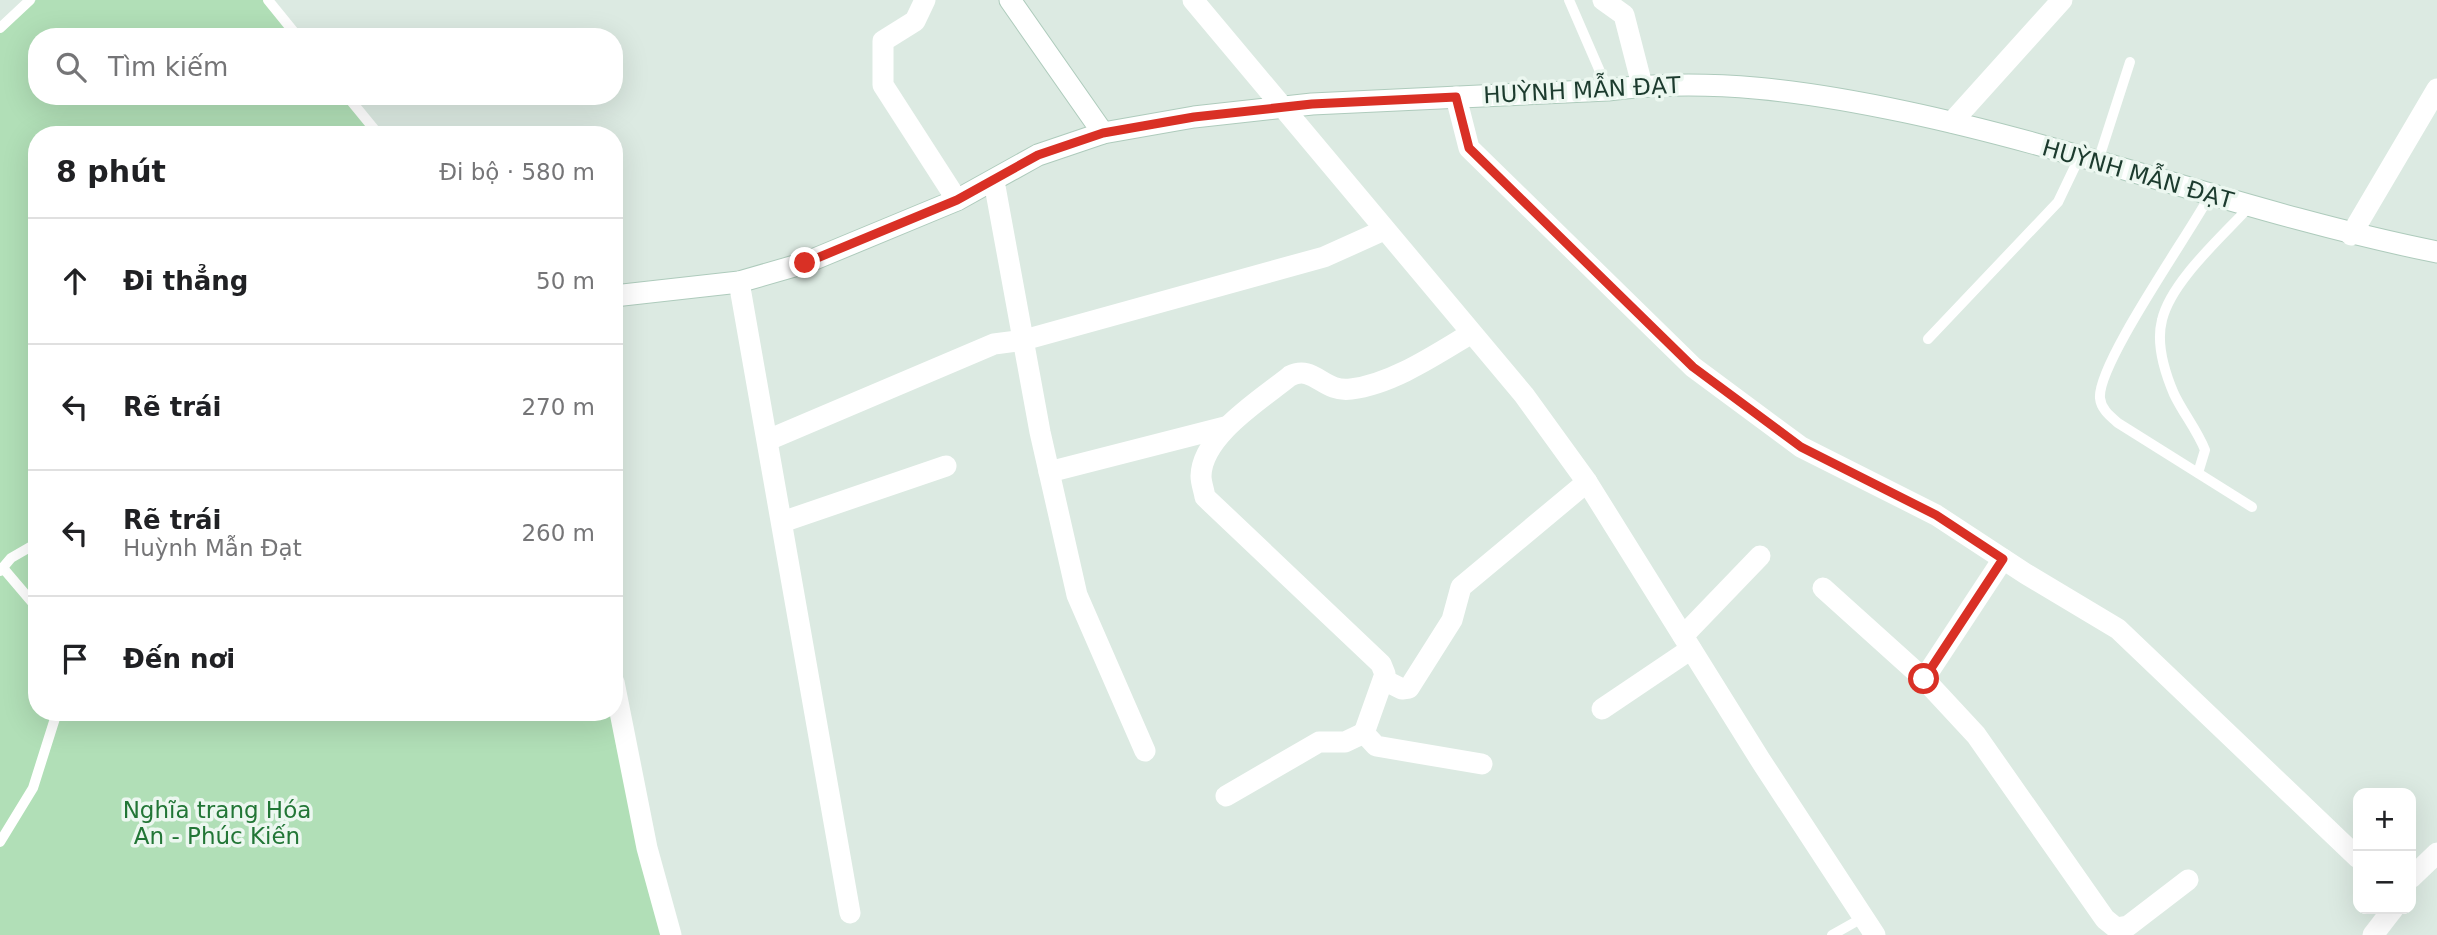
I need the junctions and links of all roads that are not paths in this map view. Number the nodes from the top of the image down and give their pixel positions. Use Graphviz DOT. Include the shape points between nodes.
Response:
graph roads {
  1 [pos="30,0"];
  2 [pos="268,0"];
  3 [pos="925,0"];
  4 [pos="1010,0"];
  5 [pos="1193,0"];
  6 [pos="1569,0"];
  7 [pos="1603,0"];
  8 [pos="2062,0"];
  9 [pos="0,28"];
  10 [pos="291,28"];
  11 [pos="2130,62"];
  12 [pos="1642,85"];
  13 [pos="2437,89"];
  14 [pos="1608,90"];
  15 [pos="1456,97"];
  16 [pos="354,105"];
  17 [pos="1286,109"];
  18 [pos="1952,122"];
  19 [pos="372,126"];
  20 [pos="1103,133"];
  21 [pos="2089,158"];
  22 [pos="994,181"];
  23 [pos="2210,195"];
  24 [pos="957,200"];
  25 [pos="2250,206"];
  26 [pos="1384,230"];
  27 [pos="2351,235"];
  28 [pos="2437,252"];
  29 [pos="739,282"];
  30 [pos="623,295"];
  31 [pos="1470,334"];
  32 [pos="1928,339"];
  33 [pos="1024,340"];
  34 [pos="1225,427"];
  35 [pos="768,440"];
  36 [pos="946,466"];
  37 [pos="1049,472"];
  38 [pos="2198,473"];
  39 [pos="1587,482"];
  40 [pos="2252,507"];
  41 [pos="782,522"];
  42 [pos="28,548"];
  43 [pos="1760,556"];
  44 [pos="2003,559"];
  45 [pos="1,570"];
  46 [pos="1823,588"];
  47 [pos="28,598"];
  48 [pos="1687,643"];
  49 [pos="1924,679"];
  50 [pos="1384,680"];
  51 [pos="1602,709"];
  52 [pos="54,721"];
  53 [pos="622,721"];
  54 [pos="1364,733"];
  55 [pos="1145,751"];
  56 [pos="1482,764"];
  57 [pos="1226,796"];
  58 [pos="0,842"];
  59 [pos="2353,853"];
  60 [pos="2437,853"];
  61 [pos="2416,873"];
  62 [pos="2188,880"];
  63 [pos="850,913"];
  64 [pos="2389,914"];
  65 [pos="1869,926"];
  66 [pos="671,935"];
  67 [pos="1832,935"];
  68 [pos="2373,935"];
  1 -- 9 [label="lane"];
  2 -- 10 [label="lane"];
  3 -- 24 [label="street" via="915,21 883,41 883,85"];
  4 -- 20 [label="street"];
  5 -- 17 [label="street"];
  6 -- 14 [label="lane"];
  7 -- 12 [label="street" via="1623,15"];
  8 -- 18 [label="street"];
  11 -- 21 [label="lane"];
  12 -- 14 [label="street, HUỲNH MẪN ĐẠT"];
  12 -- 18 [label="street, HUỲNH MẪN ĐẠT" via="1727,84 1824,95"];
  13 -- 27 [label="street"];
  14 -- 15 [label="street, HUỲNH MẪN ĐẠT"];
  15 -- 17 [label="street, HUỲNH MẪN ĐẠT"];
  15 -- 44 [label="street" via="1469,148 1693,367 1801,447 1936,515"];
  16 -- 19 [label="lane"];
  17 -- 20 [label="street, HUỲNH MẪN ĐẠT" via="1194,117"];
  17 -- 26 [label="street"];
  18 -- 21 [label="street, HUỲNH MẪN ĐẠT"];
  20 -- 22 [label="street, HUỲNH MẪN ĐẠT" via="1038,155"];
  21 -- 23 [label="street, HUỲNH MẪN ĐẠT"];
  21 -- 32 [label="lane" via="2058,202"];
  22 -- 24 [label="street, HUỲNH MẪN ĐẠT"];
  22 -- 33 [label="street"];
  23 -- 25 [label="street, HUỲNH MẪN ĐẠT"];
  23 -- 38 [label="lane" via="2128,329 2100,396 2103,408 2118,423"];
  24 -- 29 [label="street, HUỲNH MẪN ĐẠT" via="805,263"];
  25 -- 27 [label="street, HUỲNH MẪN ĐẠT"];
  25 -- 38 [label="lane" via="2196,265 2162,319 2161,349 2174,394 2205,450"];
  26 -- 31 [label="street"];
  26 -- 33 [label="street" via="1324,257"];
  27 -- 28 [label="street, HUỲNH MẪN ĐẠT"];
  29 -- 30 [label="street, HUỲNH MẪN ĐẠT"];
  29 -- 35 [label="street"];
  31 -- 34 [label="street" via="1409,368 1352,389 1334,390 1300,371"];
  31 -- 39 [label="street" via="1524,395"];
  33 -- 35 [label="street" via="994,344"];
  33 -- 37 [label="street"];
  34 -- 37 [label="street"];
  34 -- 50 [label="street" via="1203,467 1205,497 1381,664"];
  35 -- 41 [label="street"];
  36 -- 41 [label="street"];
  37 -- 55 [label="street" via="1077,595"];
  38 -- 40 [label="lane"];
  39 -- 48 [label="street"];
  39 -- 50 [label="street" via="1461,587 1452,620 1409,688"];
  41 -- 63 [label="street"];
  42 -- 45 [label="lane"];
  43 -- 48 [label="street"];
  44 -- 49 [label="street"];
  44 -- 59 [label="street" via="2118,629"];
  45 -- 47 [label="lane"];
  46 -- 49 [label="street"];
  48 -- 51 [label="street"];
  48 -- 65 [label="street"];
  49 -- 62 [label="street" via="1976,734 2097,908 2116,928 2128,926"];
  50 -- 54 [label="street"];
  52 -- 58 [label="lane" via="33,788"];
  53 -- 66 [label="street"];
  54 -- 56 [label="street" via="1376,746"];
  54 -- 57 [label="street" via="1345,742 1319,742"];
  60 -- 61 [label="street"];
  64 -- 68 [label="street"];
  65 -- 67 [label="lane"];
}
